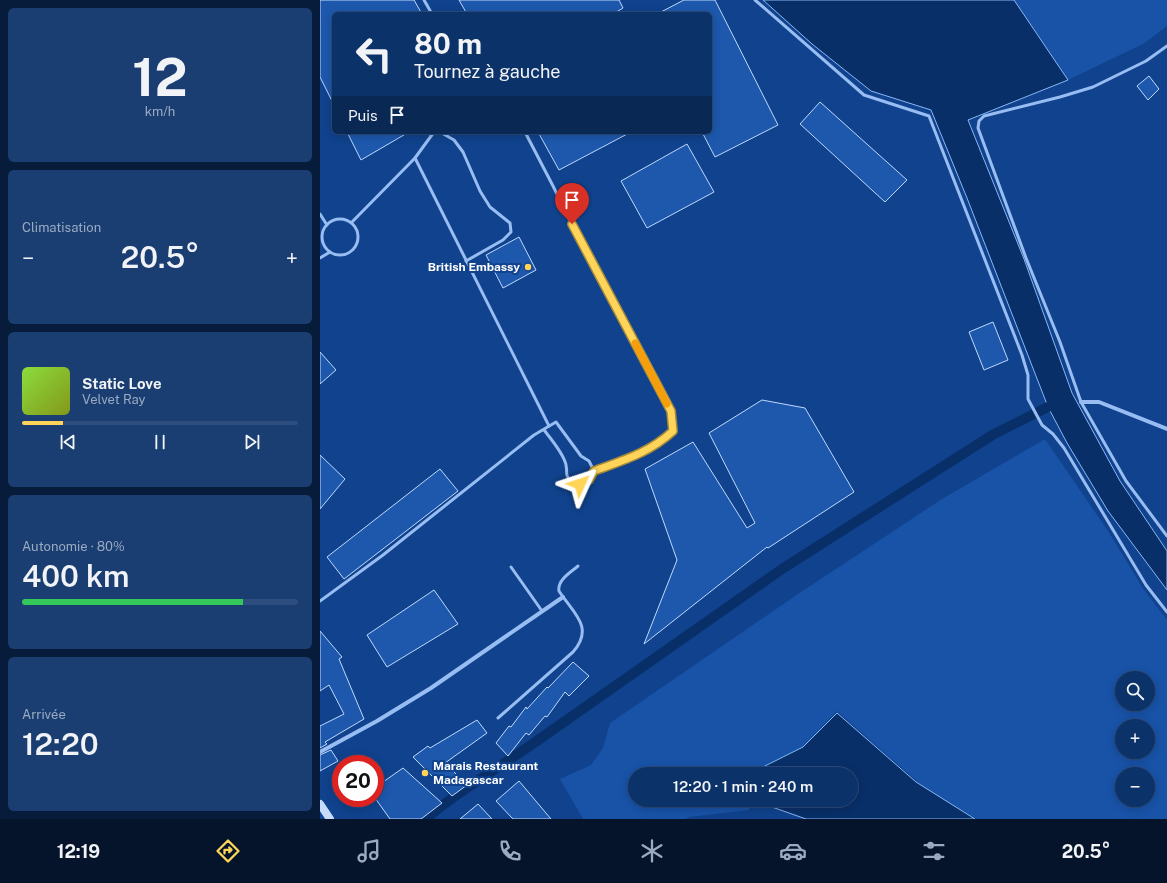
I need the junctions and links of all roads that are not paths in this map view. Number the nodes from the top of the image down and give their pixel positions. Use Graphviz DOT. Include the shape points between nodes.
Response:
graph roads {
  1 [pos="424,0"];
  2 [pos="755,0"];
  3 [pos="431,12"];
  4 [pos="1167,46"];
  5 [pos="433,134"];
  6 [pos="444,134"];
  7 [pos="526,134"];
  8 [pos="415,158"];
  9 [pos="320,214"];
  10 [pos="352,222"];
  11 [pos="327,224"];
  12 [pos="330,252"];
  13 [pos="320,258"];
  14 [pos="466,261"];
  15 [pos="1081,402"];
  16 [pos="549,426"];
  17 [pos="1167,429"];
  18 [pos="544,430"];
  19 [pos="594,471"];
  20 [pos="1167,536"];
  21 [pos="578,566"];
  22 [pos="511,567"];
  23 [pos="563,597"];
  24 [pos="320,601"];
  25 [pos="542,611"];
  26 [pos="1167,612"];
  27 [pos="498,718"];
  28 [pos="320,752"];
  29 [pos="320,804"];
  30 [pos="330,819"];
  1 -- 3 [label="lane"];
  2 -- 26 [label="lane" via="864,95 929,116 1022,355 1028,375 1028,399 1036,417 1064,448 1146,585"];
  4 -- 15 [label="lane" via="1146,61 1093,87 984,116 979,120 978,128 1005,203"];
  5 -- 8 [label="lane"];
  6 -- 14 [label="lane" via="454,140 463,152 490,207 510,223 510,232 503,240"];
  7 -- 19 [label="lane" via="671,411 673,431 659,443 633,457"];
  8 -- 10 [label="lane"];
  8 -- 14 [label="lane"];
  9 -- 11 [label="lane"];
  10 -- 11 [label="lane" via="336,219"];
  10 -- 12 [label="lane" via="359,236 356,246 344,255"];
  11 -- 12 [label="lane" via="322,239"];
  12 -- 13 [label="lane"];
  14 -- 16 [label="lane"];
  15 -- 17 [label="street" via="1099,402"];
  15 -- 20 [label="lane" via="1126,481"];
  16 -- 18 [label="lane"];
  16 -- 19 [label="lane" via="556,422 581,456 589,461"];
  18 -- 19 [label="lane" via="562,457 566,465 566,474 572,483 580,484 589,480"];
  18 -- 24 [label="lane" via="534,435 383,555"];
  21 -- 23 [label="lane" via="559,584 559,591"];
  22 -- 25 [label="lane"];
  23 -- 25 [label="street"];
  23 -- 27 [label="lane" via="582,625 582,639 579,645"];
  25 -- 28 [label="street" via="430,688"];
  29 -- 30 [label="main road"];
}
